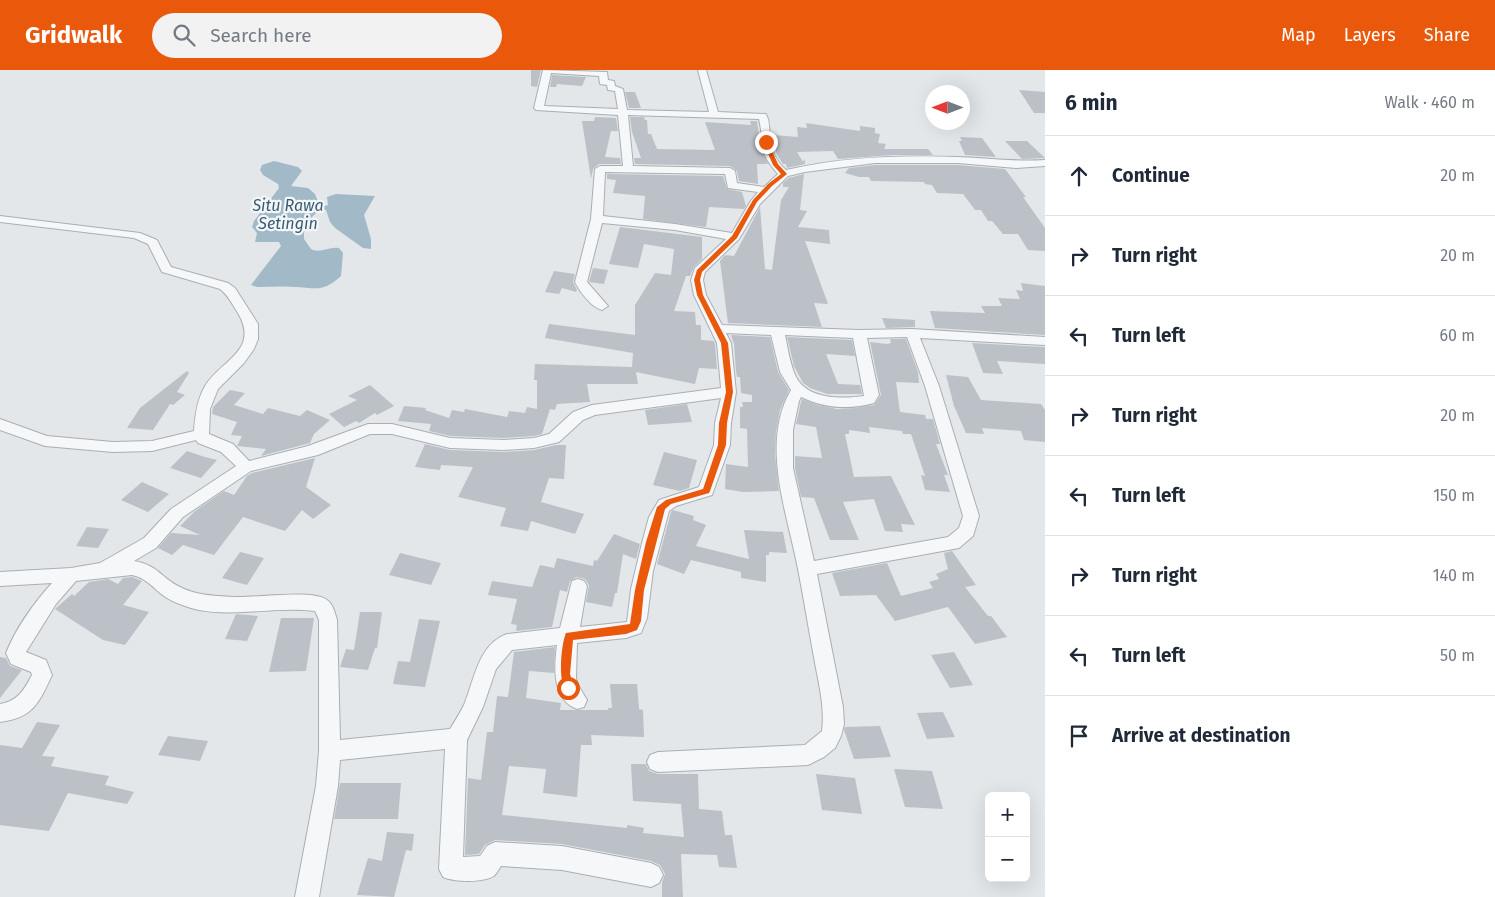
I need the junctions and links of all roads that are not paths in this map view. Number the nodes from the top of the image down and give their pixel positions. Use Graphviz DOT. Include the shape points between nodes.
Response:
graph roads {
  1 [pos="702,70"];
  2 [pos="621,111"];
  3 [pos="714,115"];
  4 [pos="1045,163"];
  5 [pos="628,169"];
  6 [pos="784,174"];
  7 [pos="764,190"];
  8 [pos="0,219"];
  9 [pos="597,219"];
  10 [pos="735,237"];
  11 [pos="602,306"];
  12 [pos="717,329"];
  13 [pos="777,330"];
  14 [pos="912,333"];
  15 [pos="859,334"];
  16 [pos="1045,341"];
  17 [pos="799,389"];
  18 [pos="729,392"];
  19 [pos="0,424"];
  20 [pos="201,434"];
  21 [pos="246,467"];
  22 [pos="808,569"];
  23 [pos="104,570"];
  24 [pos="71,575"];
  25 [pos="0,579"];
  26 [pos="578,586"];
  27 [pos="569,636"];
  28 [pos="577,700"];
  29 [pos="0,712"];
  30 [pos="456,738"];
  31 [pos="330,751"];
  32 [pos="658,762"];
  33 [pos="651,876"];
  34 [pos="307,897"];
  1 -- 3 [label="street"];
  2 -- 2 [label="street" via="618,89 612,89 611,83 603,82 604,74 547,70 539,108"];
  2 -- 3 [label="street"];
  2 -- 5 [label="street"];
  3 -- 6 [label="street" via="763,116 766,146 775,165"];
  4 -- 6 [label="street" via="1016,165 958,160 875,160"];
  5 -- 7 [label="street" via="730,171 732,186"];
  5 -- 9 [label="street" via="600,169"];
  6 -- 7 [label="street"];
  7 -- 10 [label="street"];
  8 -- 20 [label="street" via="141,236 153,242 166,269 231,291 250,324 252,339 238,360 212,387 203,409"];
  9 -- 10 [label="street"];
  9 -- 11 [label="street" via="581,282"];
  10 -- 12 [label="street" via="700,271 697,280 700,295"];
  12 -- 13 [label="street"];
  12 -- 18 [label="street" via="724,343"];
  13 -- 15 [label="street"];
  13 -- 17 [label="street" via="791,381"];
  14 -- 15 [label="street"];
  14 -- 16 [label="street"];
  14 -- 22 [label="street" via="932,386 971,516 967,531 953,543"];
  15 -- 17 [label="street" via="872,395 868,400 817,399"];
  17 -- 22 [label="street" via="792,401 785,430 784,468"];
  18 -- 21 [label="street" via="592,410 578,416 554,438 534,443 450,443 380,428 368,429 312,451"];
  18 -- 27 [label="street" via="722,445 706,491 661,507 634,627"];
  19 -- 20 [label="street" via="45,441 113,447 152,446"];
  20 -- 21 [label="street" via="203,439 228,448"];
  21 -- 23 [label="street" via="176,513 150,543"];
  22 -- 32 [label="street" via="833,707 834,729 825,745 808,755"];
  23 -- 24 [label="street"];
  23 -- 31 [label="street" via="144,570 172,592 199,602 320,604 328,620"];
  24 -- 25 [label="street"];
  24 -- 29 [label="street" via="49,599 16,653 18,658 39,666 42,675 22,708 14,712"];
  26 -- 27 [label="street"];
  27 -- 28 [label="street" via="566,674 568,688"];
  27 -- 30 [label="street" via="506,642 486,666 473,708"];
  30 -- 31 [label="street"];
  30 -- 33 [label="street" via="451,869 486,867 495,854 562,858"];
  31 -- 34 [label="street"];
}
